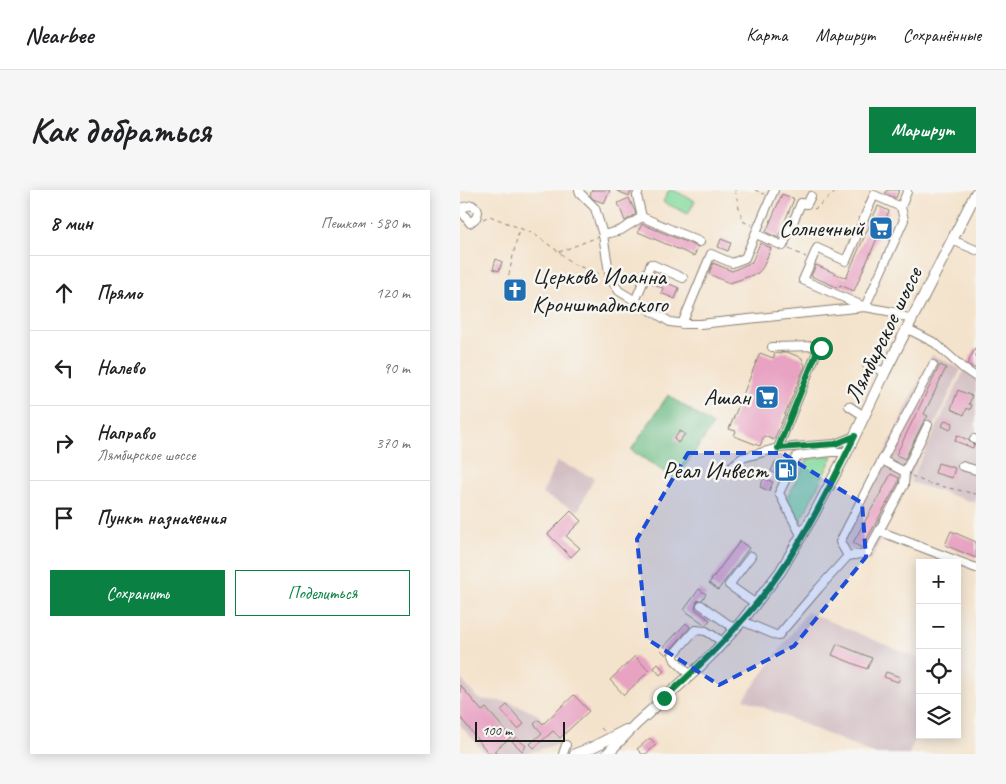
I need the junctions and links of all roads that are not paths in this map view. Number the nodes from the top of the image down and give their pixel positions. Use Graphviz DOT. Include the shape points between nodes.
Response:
graph roads {
  1 [pos="579,190"];
  2 [pos="639,190"];
  3 [pos="874,192"];
  4 [pos="908,192"];
  5 [pos="772,193"];
  6 [pos="976,194"];
  7 [pos="811,196"];
  8 [pos="901,207"];
  9 [pos="460,209"];
  10 [pos="642,217"];
  11 [pos="757,231"];
  12 [pos="603,235"];
  13 [pos="952,240"];
  14 [pos="700,242"];
  15 [pos="976,250"];
  16 [pos="683,278"];
  17 [pos="635,301"];
  18 [pos="865,307"];
  19 [pos="682,324"];
  20 [pos="910,325"];
  21 [pos="772,347"];
  22 [pos="867,364"];
  23 [pos="933,365"];
  24 [pos="886,372"];
  25 [pos="976,377"];
  26 [pos="849,406"];
  27 [pos="864,416"];
  28 [pos="928,424"];
  29 [pos="855,436"];
  30 [pos="778,448"];
  31 [pos="847,452"];
  32 [pos="882,460"];
  33 [pos="793,463"];
  34 [pos="962,466"];
  35 [pos="976,470"];
  36 [pos="726,471"];
  37 [pos="905,472"];
  38 [pos="785,481"];
  39 [pos="879,531"];
  40 [pos="802,537"];
  41 [pos="751,556"];
  42 [pos="848,556"];
  43 [pos="976,568"];
  44 [pos="756,604"];
  45 [pos="701,605"];
  46 [pos="742,621"];
  47 [pos="735,629"];
  48 [pos="723,642"];
  49 [pos="690,675"];
  50 [pos="636,724"];
  51 [pos="566,746"];
  52 [pos="563,754"];
  53 [pos="575,754"];
  54 [pos="607,754"];
  1 -- 12 [label="lane" via="595,208"];
  2 -- 10 [label="lane" via="637,196"];
  3 -- 8 [label="lane"];
  3 -- 18 [label="lane" via="846,261 817,248 803,280"];
  4 -- 8 [label="lane"];
  5 -- 11 [label="lane"];
  6 -- 13 [label="main road, Лямбирское шоссе"];
  7 -- 11 [label="lane" via="807,204 801,202 783,246"];
  8 -- 18 [label="lane" via="904,220"];
  9 -- 9 [label="lane" via="470,223 476,218 478,212 472,205"];
  10 -- 12 [label="lane" via="621,230"];
  10 -- 14 [label="lane"];
  11 -- 19 [label="lane" via="745,258 732,263 711,254"];
  12 -- 17 [label="lane" via="610,278 619,291"];
  13 -- 15 [label="lane"];
  13 -- 20 [label="main road, Лямбирское шоссе"];
  16 -- 17 [label="lane" via="651,264"];
  17 -- 19 [label="lane" via="670,322"];
  18 -- 19 [label="lane"];
  18 -- 20 [label="lane" via="893,312"];
  20 -- 24 [label="main road, Лямбирское шоссе"];
  20 -- 25 [label="lane"];
  21 -- 30 [label="lane" via="820,348"];
  22 -- 24 [label="lane"];
  23 -- 32 [label="lane"];
  24 -- 27 [label="main road, Лямбирское шоссе"];
  26 -- 27 [label="lane"];
  27 -- 29 [label="main road, Лямбирское шоссе"];
  28 -- 37 [label="lane"];
  29 -- 30 [label="lane" via="835,444"];
  29 -- 31 [label="main road, Лямбирское шоссе"];
  30 -- 36 [label="lane" via="742,458"];
  31 -- 33 [label="lane" via="797,456"];
  31 -- 40 [label="main road, Лямбирское шоссе"];
  32 -- 37 [label="lane"];
  32 -- 42 [label="lane" via="840,542"];
  34 -- 35 [label="lane"];
  37 -- 39 [label="lane" via="904,485"];
  38 -- 40 [label="lane" via="779,493"];
  39 -- 42 [label="lane" via="867,553"];
  39 -- 43 [label="lane"];
  40 -- 44 [label="main road, Лямбирское шоссе"];
  41 -- 44 [label="lane" via="729,585"];
  42 -- 46 [label="lane" via="778,636"];
  44 -- 46 [label="main road, Лямбирское шоссе"];
  45 -- 47 [label="lane"];
  46 -- 47 [label="main road, Лямбирское шоссе"];
  47 -- 48 [label="main road, Лямбирское шоссе"];
  48 -- 49 [label="main road, Лямбирское шоссе"];
  48 -- 49 [label="lane" via="706,631 695,630 673,655"];
  49 -- 50 [label="main road, Лямбирское шоссе"];
  50 -- 53 [label="main road, Лямбирское шоссе"];
  50 -- 54 [label="main road, Лямбирское шоссе"];
  51 -- 52 [label="lane"];
}
